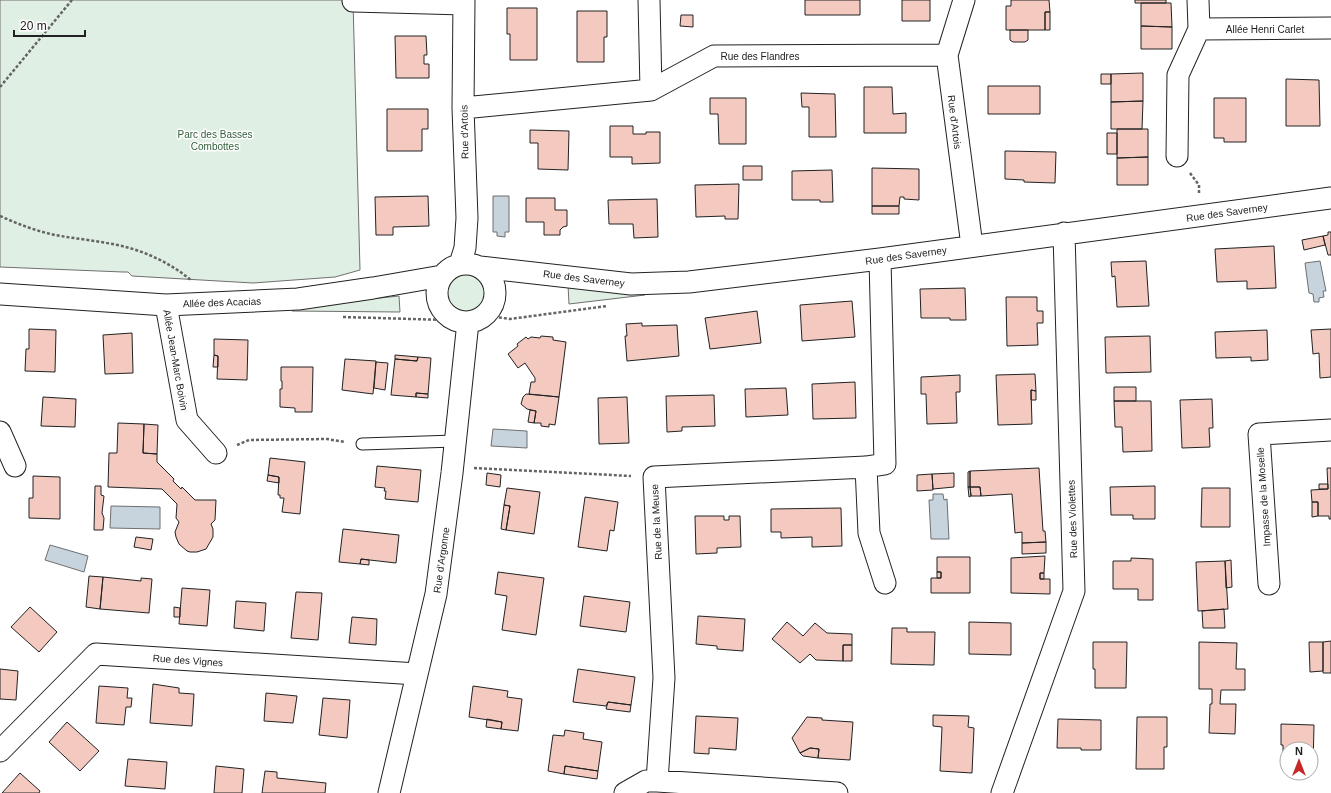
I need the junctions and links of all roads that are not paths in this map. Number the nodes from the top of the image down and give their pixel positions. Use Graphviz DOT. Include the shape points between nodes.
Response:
graph roads {
  1 [pos="649,0"];
  2 [pos="964,0"];
  3 [pos="1198,0"];
  4 [pos="353,1"];
  5 [pos="464,2"];
  6 [pos="1331,28"];
  7 [pos="1199,29"];
  8 [pos="947,55"];
  9 [pos="651,90"];
  10 [pos="463,108"];
  11 [pos="1177,156"];
  12 [pos="1331,198"];
  13 [pos="1064,233"];
  14 [pos="972,246"];
  15 [pos="880,259"];
  16 [pos="460,264"];
  17 [pos="480,267"];
  18 [pos="442,276"];
  19 [pos="0,294"];
  20 [pos="166,305"];
  21 [pos="468,322"];
  22 [pos="1331,430"];
  23 [pos="0,432"];
  24 [pos="455,441"];
  25 [pos="362,444"];
  26 [pos="216,453"];
  27 [pos="15,466"];
  28 [pos="866,467"];
  29 [pos="885,583"];
  30 [pos="1269,584"];
  31 [pos="418,674"];
  32 [pos="0,751"];
  33 [pos="657,781"];
  34 [pos="389,793"];
  35 [pos="625,793"];
  36 [pos="837,793"];
  37 [pos="1002,793"];
  1 -- 9 [label="street"];
  2 -- 8 [label="street, Rue d'Artois"];
  3 -- 7 [label="street"];
  4 -- 5 [label="street"];
  5 -- 10 [label="street, Rue d'Artois"];
  6 -- 7 [label="street, Allée Henri Carlet"];
  7 -- 11 [label="street" via="1178,74"];
  8 -- 9 [label="street, Rue des Flandres" via="714,56"];
  8 -- 14 [label="street, Rue d'Artois"];
  9 -- 10 [label="street, Rue des Flandres"];
  10 -- 16 [label="street, Rue d'Artois" via="467,218 465,248"];
  12 -- 13 [label="street, Rue des Saverney"];
  13 -- 14 [label="street, Rue des Saverney"];
  13 -- 37 [label="street, Rue des Violettes" via="1074,591"];
  14 -- 15 [label="street, Rue des Saverney"];
  15 -- 17 [label="street, Rue des Saverney" via="689,282 631,284"];
  15 -- 28 [label="street, Rue de la Meuse" via="885,464"];
  16 -- 17 [label="street"];
  16 -- 18 [label="street" via="450,268"];
  17 -- 21 [label="street" via="493,281 495,299 485,315"];
  18 -- 20 [label="street, Allée des Acacias" via="298,299"];
  18 -- 21 [label="street" via="437,288 437,301 440,307 448,317"];
  19 -- 20 [label="street, Allée des Acacias"];
  20 -- 26 [label="street, Allée Jean-Marc Boivin" via="187,420"];
  21 -- 24 [label="street, Rue d'Argonne"];
  22 -- 30 [label="street, Impasse de la Moselle" via="1259,434"];
  23 -- 27 [label="street"];
  24 -- 25 [label="lane"];
  24 -- 31 [label="street, Rue d'Argonne" via="436,594"];
  28 -- 29 [label="street" via="869,534"];
  28 -- 33 [label="street, Rue de la Meuse" via="654,477 664,678"];
  31 -- 32 [label="street, Rue des Vignes" via="96,654"];
  31 -- 34 [label="street, Rue d'Argonne"];
  33 -- 35 [label="street" via="646,781"];
  33 -- 36 [label="street"];
}
